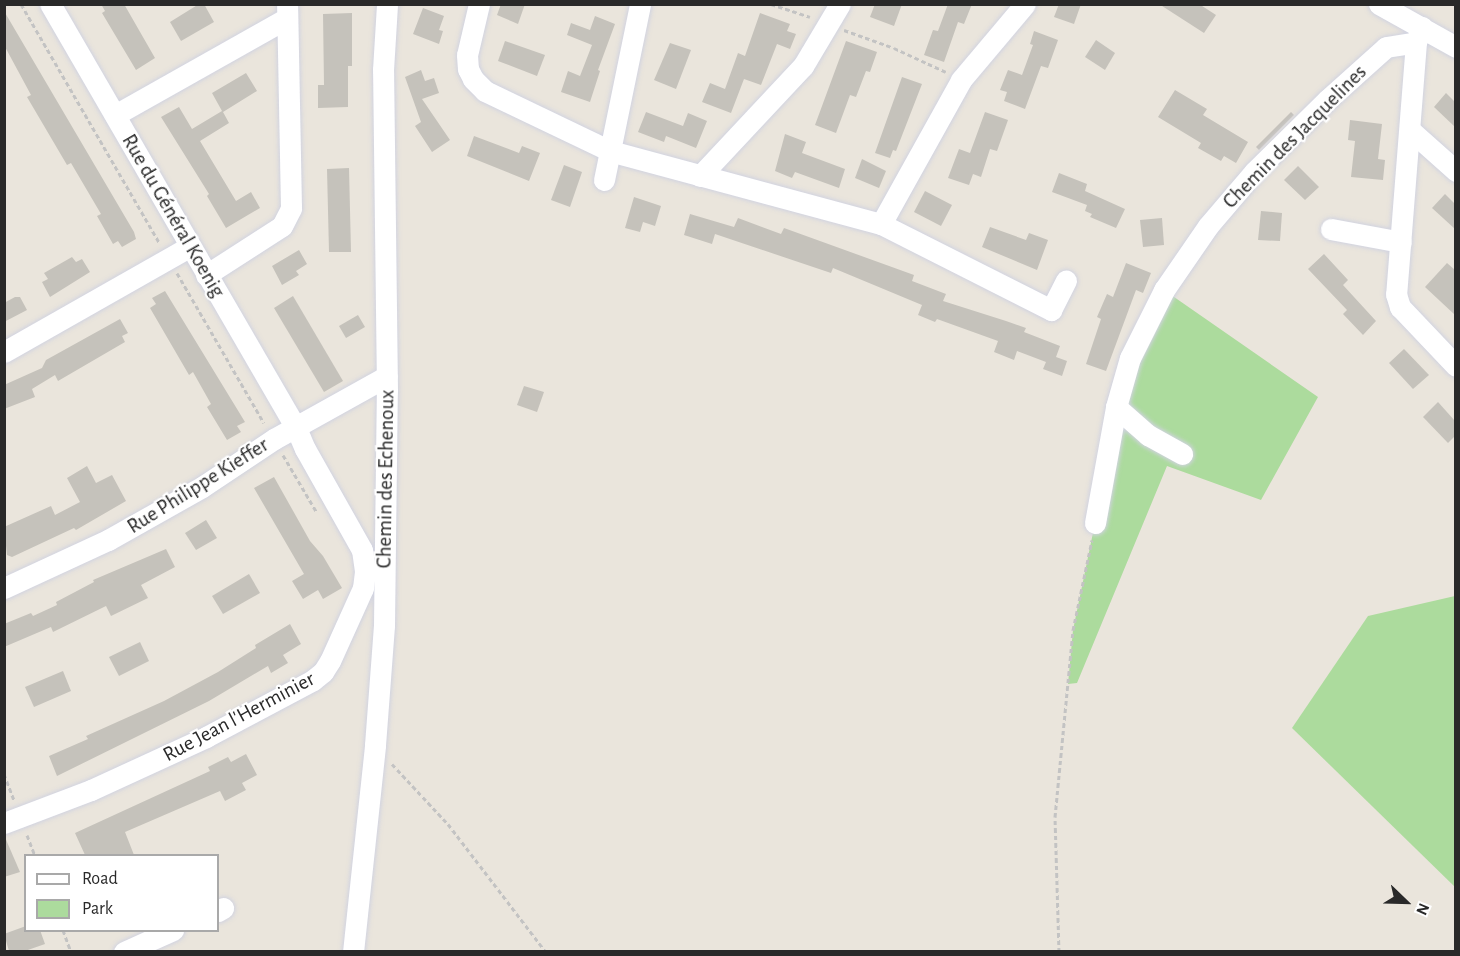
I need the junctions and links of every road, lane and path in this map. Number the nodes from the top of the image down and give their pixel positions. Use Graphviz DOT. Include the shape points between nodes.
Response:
graph roads {
  1 [pos="21,4"];
  2 [pos="50,4"];
  3 [pos="387,4"];
  4 [pos="479,4"];
  5 [pos="640,4"];
  6 [pos="771,4"];
  7 [pos="840,4"];
  8 [pos="1025,4"];
  9 [pos="1380,5"];
  10 [pos="287,11"];
  11 [pos="830,24"];
  12 [pos="1419,34"];
  13 [pos="1455,47"];
  14 [pos="961,80"];
  15 [pos="115,115"];
  16 [pos="1410,130"];
  17 [pos="610,152"];
  18 [pos="1455,171"];
  19 [pos="700,176"];
  20 [pos="604,180"];
  21 [pos="882,224"];
  22 [pos="1331,229"];
  23 [pos="1401,242"];
  24 [pos="189,247"];
  25 [pos="169,258"];
  26 [pos="206,275"];
  27 [pos="1066,281"];
  28 [pos="4,352"];
  29 [pos="1455,366"];
  30 [pos="387,376"];
  31 [pos="1116,407"];
  32 [pos="296,428"];
  33 [pos="274,439"];
  34 [pos="1182,454"];
  35 [pos="320,517"];
  36 [pos="1095,523"];
  37 [pos="4,588"];
  38 [pos="375,746"];
  39 [pos="4,823"];
  40 [pos="64,932"];
  41 [pos="168,932"];
  42 [pos="71,951"];
  43 [pos="124,951"];
  44 [pos="353,951"];
  45 [pos="546,951"];
  46 [pos="1059,951"];
  1 -- 25 [label="path"];
  2 -- 15 [label="street, Rue du Général Koenig"];
  3 -- 30 [label="street, Chemin des Echenoux"];
  4 -- 17 [label="street" via="467,56 468,69 479,86"];
  5 -- 17 [label="street"];
  6 -- 11 [label="path"];
  7 -- 11 [label="street"];
  8 -- 14 [label="street"];
  9 -- 12 [label="street"];
  10 -- 15 [label="street"];
  10 -- 26 [label="street" via="291,208 282,226"];
  11 -- 14 [label="path" via="898,49"];
  11 -- 19 [label="street" via="803,66"];
  12 -- 13 [label="street"];
  12 -- 16 [label="street"];
  12 -- 31 [label="street, Chemin des Jacquelines" via="1386,47 1254,172 1208,226 1164,290 1130,358"];
  14 -- 21 [label="street"];
  15 -- 24 [label="street, Rue du Général Koenig"];
  16 -- 18 [label="street"];
  16 -- 23 [label="street"];
  17 -- 19 [label="street"];
  17 -- 20 [label="street"];
  19 -- 21 [label="street"];
  21 -- 27 [label="street" via="1051,310"];
  22 -- 23 [label="street"];
  23 -- 29 [label="street" via="1396,294 1400,307"];
  24 -- 25 [label="street"];
  24 -- 26 [label="street, Rue du Général Koenig"];
  25 -- 28 [label="street"];
  25 -- 33 [label="path"];
  26 -- 32 [label="street, Rue du Général Koenig"];
  30 -- 32 [label="street, Rue Philippe Kieffer"];
  30 -- 38 [label="street, Chemin des Echenoux" via="384,625"];
  31 -- 34 [label="street" via="1148,435"];
  31 -- 36 [label="street, Chemin des Jacquelines"];
  32 -- 33 [label="street, Rue Philippe Kieffer"];
  32 -- 39 [label="street, Rue Jean l'Herminier" via="362,550 365,571 363,588 323,672 206,737 92,790"];
  33 -- 35 [label="path"];
  33 -- 37 [label="street, Rue Philippe Kieffer" via="118,535"];
  36 -- 46 [label="path" via="1072,630 1055,817"];
  38 -- 44 [label="street, Chemin des Echenoux"];
  38 -- 45 [label="path" via="448,824"];
  40 -- 42 [label="path"];
  41 -- 43 [label="street"];
}
